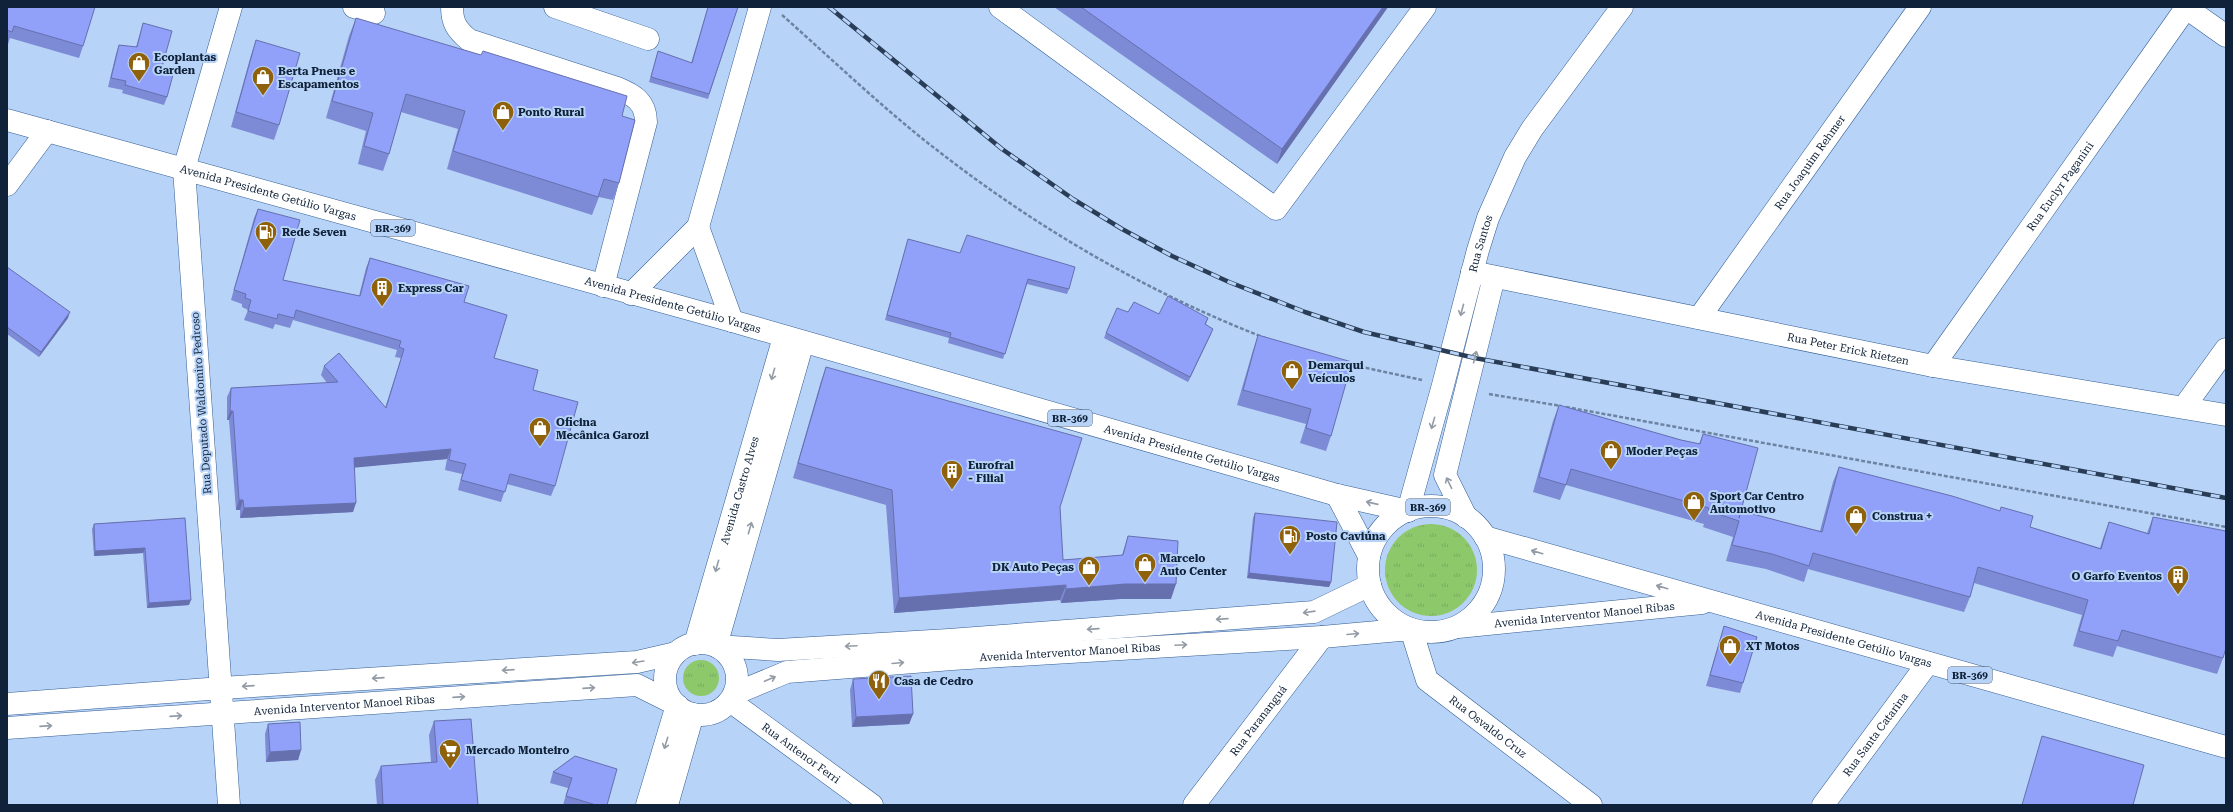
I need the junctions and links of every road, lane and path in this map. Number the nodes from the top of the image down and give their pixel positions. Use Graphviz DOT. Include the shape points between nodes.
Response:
graph roads {
  1 [pos="231,7"];
  2 [pos="452,7"];
  3 [pos="554,7"];
  4 [pos="760,7"];
  5 [pos="1000,7"];
  6 [pos="1425,7"];
  7 [pos="1622,7"];
  8 [pos="1920,7"];
  9 [pos="2186,7"];
  10 [pos="785,17"];
  11 [pos="2226,36"];
  12 [pos="648,39"];
  13 [pos="7,120"];
  14 [pos="47,131"];
  15 [pos="184,169"];
  16 [pos="7,185"];
  17 [pos="698,227"];
  18 [pos="1472,272"];
  19 [pos="1494,277"];
  20 [pos="603,286"];
  21 [pos="631,294"];
  22 [pos="1699,318"];
  23 [pos="732,321"];
  24 [pos="794,340"];
  25 [pos="1272,340"];
  26 [pos="2226,349"];
  27 [pos="1347,364"];
  28 [pos="1933,366"];
  29 [pos="1443,385"];
  30 [pos="1467,390"];
  31 [pos="2184,407"];
  32 [pos="2226,415"];
  33 [pos="1337,495"];
  34 [pos="1408,511"];
  35 [pos="1466,518"];
  36 [pos="2226,527"];
  37 [pos="1485,537"];
  38 [pos="1369,556"];
  39 [pos="1370,585"];
  40 [pos="1713,602"];
  41 [pos="1456,627"];
  42 [pos="1411,629"];
  43 [pos="1322,637"];
  44 [pos="695,644"];
  45 [pos="716,646"];
  46 [pos="950,649"];
  47 [pos="676,654"];
  48 [pos="1928,663"];
  49 [pos="222,688"];
  50 [pos="732,697"];
  51 [pos="7,704"];
  52 [pos="685,710"];
  53 [pos="223,713"];
  54 [pos="7,728"];
  55 [pos="2226,747"];
  56 [pos="229,805"];
  57 [pos="647,805"];
  58 [pos="667,805"];
  59 [pos="872,805"];
  60 [pos="1194,805"];
  61 [pos="1591,805"];
  62 [pos="1823,805"];
  1 -- 15 [label="street, Rua Deputado Waldomiro Pedroso"];
  2 -- 20 [label="street" via="452,21 470,40 617,88 632,94 644,107 646,122"];
  3 -- 12 [label="street"];
  4 -- 17 [label="street"];
  5 -- 6 [label="street" via="1276,209"];
  7 -- 18 [label="street, Rua Santos" via="1532,129 1515,157 1488,218"];
  8 -- 22 [label="street, Rua Joaquim Rehmer"];
  9 -- 11 [label="street"];
  9 -- 28 [label="street, Rua Euclyr Paganini"];
  10 -- 25 [label="path" via="914,132 1006,201 1143,284 1206,314"];
  13 -- 14 [label="street, Avenida Presidente Getúlio Vargas / BR-369"];
  14 -- 15 [label="street, Avenida Presidente Getúlio Vargas / BR-369"];
  14 -- 16 [label="street"];
  15 -- 20 [label="street, Avenida Presidente Getúlio Vargas / BR-369"];
  15 -- 49 [label="street, Rua Deputado Waldomiro Pedroso"];
  17 -- 21 [label="street"];
  17 -- 23 [label="street"];
  18 -- 19 [label="street, Rua Peter Erick Rietzen"];
  18 -- 29 [label="street, Rua Santos, one-way"];
  19 -- 22 [label="street, Rua Peter Erick Rietzen"];
  30 -- 19 [label="street, one-way"];
  20 -- 21 [label="street, Avenida Presidente Getúlio Vargas / BR-369"];
  21 -- 23 [label="street, Avenida Presidente Getúlio Vargas / BR-369"];
  22 -- 28 [label="street, Rua Peter Erick Rietzen"];
  23 -- 24 [label="street, Avenida Presidente Getúlio Vargas / BR-369"];
  24 -- 33 [label="street, Avenida Presidente Getúlio Vargas / BR-369"];
  24 -- 44 [label="street, Avenida Castro Alves, one-way"];
  45 -- 24 [label="street, Avenida Castro Alves, one-way"];
  26 -- 31 [label="street"];
  27 -- 29 [label="path"];
  28 -- 31 [label="street, Rua Peter Erick Rietzen"];
  29 -- 34 [label="street, Rua Santos, one-way"];
  35 -- 30 [label="street, one-way" via="1445,475"];
  30 -- 36 [label="path"];
  31 -- 32 [label="street, Rua Peter Erick Rietzen"];
  34 -- 33 [label="street, Avenida Presidente Getúlio Vargas / BR-369, one-way"];
  33 -- 38 [label="street, BR-369"];
  34 -- 35 [label="street, BR-369" via="1426,507 1444,508"];
  34 -- 38 [label="street, BR-369" via="1385,526"];
  35 -- 37 [label="street, BR-369"];
  40 -- 37 [label="street, Avenida Presidente Getúlio Vargas / BR-369, one-way"];
  37 -- 41 [label="street, BR-369" via="1493,562 1491,588 1478,611"];
  38 -- 39 [label="street, BR-369"];
  39 -- 42 [label="street, BR-369" via="1381,608"];
  39 -- 46 [label="street, Avenida Interventor Manoel Ribas, one-way" via="1314,612"];
  40 -- 41 [label="street, Avenida Interventor Manoel Ribas / BR-369"];
  40 -- 48 [label="street, Avenida Presidente Getúlio Vargas / BR-369"];
  41 -- 42 [label="street, BR-369" via="1434,632"];
  43 -- 42 [label="street, Avenida Interventor Manoel Ribas, one-way"];
  42 -- 61 [label="street, Rua Osvaldo Cruz" via="1427,680"];
  46 -- 43 [label="street, Avenida Interventor Manoel Ribas, one-way"];
  43 -- 60 [label="street, Rua Parananguá"];
  44 -- 45 [label="street" via="706,643"];
  44 -- 47 [label="street" via="685,647"];
  46 -- 45 [label="street, Avenida Interventor Manoel Ribas, one-way" via="778,650"];
  45 -- 50 [label="street" via="728,655 735,667 737,681"];
  50 -- 46 [label="street, Avenida Interventor Manoel Ribas, one-way" via="786,672"];
  47 -- 49 [label="street, one-way" via="637,662"];
  47 -- 52 [label="street" via="668,665 665,680 668,694"];
  48 -- 55 [label="street, Avenida Presidente Getúlio Vargas / BR-369"];
  48 -- 62 [label="street, Rua Santa Catarina"];
  49 -- 51 [label="street"];
  49 -- 53 [label="street, Rua Deputado Waldomiro Pedroso"];
  50 -- 52 [label="street" via="714,713"];
  50 -- 59 [label="street, Rua Antenor Ferri"];
  53 -- 52 [label="street, Avenida Interventor Manoel Ribas, one-way" via="637,685"];
  52 -- 57 [label="street, one-way"];
  52 -- 58 [label="street"];
  54 -- 53 [label="street, Avenida Interventor Manoel Ribas, one-way"];
  53 -- 56 [label="street, Rua Deputado Waldomiro Pedroso"];
}
